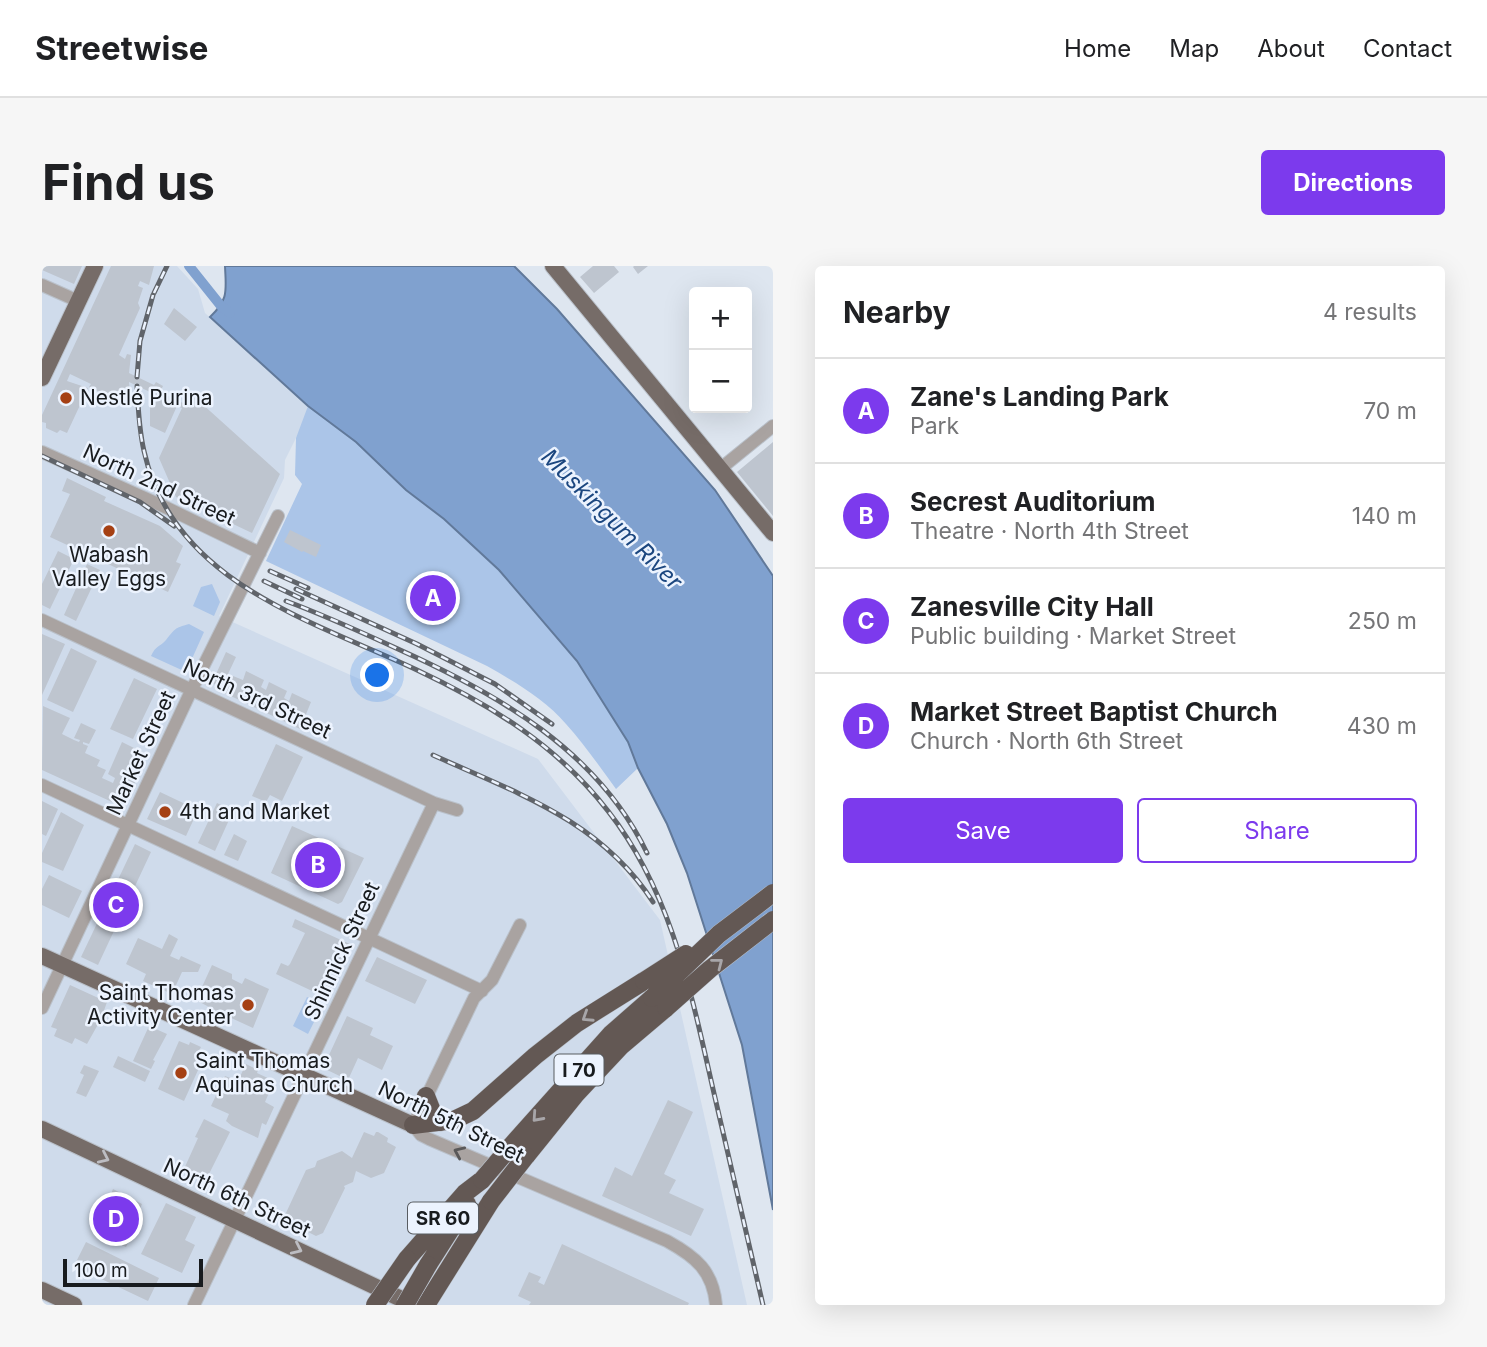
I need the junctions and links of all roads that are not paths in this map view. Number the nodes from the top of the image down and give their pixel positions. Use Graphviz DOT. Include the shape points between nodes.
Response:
graph roads {
  1 [pos="95,266"];
  2 [pos="553,266"];
  3 [pos="42,285"];
  4 [pos="78,301"];
  5 [pos="42,378"];
  6 [pos="773,425"];
  7 [pos="42,452"];
  8 [pos="720,469"];
  9 [pos="278,516"];
  10 [pos="773,533"];
  11 [pos="260,553"];
  12 [pos="42,620"];
  13 [pos="191,691"];
  14 [pos="42,785"];
  15 [pos="434,803"];
  16 [pos="457,810"];
  17 [pos="128,826"];
  18 [pos="773,893"];
  19 [pos="773,920"];
  20 [pos="520,925"];
  21 [pos="719,934"];
  22 [pos="370,938"];
  23 [pos="42,956"];
  24 [pos="62,965"];
  25 [pos="482,990"];
  26 [pos="659,1003"];
  27 [pos="42,1008"];
  28 [pos="304,1075"];
  29 [pos="426,1096"];
  30 [pos="442,1122"];
  31 [pos="413,1125"];
  32 [pos="42,1129"];
  33 [pos="518,1151"];
  34 [pos="482,1180"];
  35 [pos="235,1220"];
  36 [pos="42,1290"];
  37 [pos="69,1304"];
  38 [pos="194,1305"];
  39 [pos="374,1305"];
  40 [pos="405,1305"];
  41 [pos="414,1305"];
  42 [pos="426,1305"];
  43 [pos="716,1305"];
  1 -- 4 [label="main road"];
  2 -- 8 [label="main road"];
  3 -- 4 [label="street"];
  4 -- 5 [label="main road"];
  6 -- 8 [label="street"];
  7 -- 11 [label="street, North 2nd Street"];
  8 -- 10 [label="main road"];
  9 -- 11 [label="street, Market Street"];
  11 -- 13 [label="street, Market Street"];
  12 -- 13 [label="street, North 3rd Street"];
  13 -- 15 [label="street, North 3rd Street"];
  13 -- 17 [label="street, Market Street"];
  14 -- 17 [label="street"];
  15 -- 16 [label="street, North 3rd Street"];
  15 -- 22 [label="street, Shinnick Street"];
  17 -- 22 [label="street"];
  17 -- 24 [label="street, Market Street"];
  18 -- 21 [label="highway, I 70, bridge"];
  26 -- 19 [label="highway, I 70, one-way, bridge"];
  20 -- 25 [label="street" via="492,980"];
  21 -- 26 [label="highway, I 70, bridge"];
  21 -- 30 [label="highway, one-way, bridge" via="578,1023 473,1111"];
  22 -- 25 [label="street"];
  22 -- 28 [label="street, Shinnick Street"];
  23 -- 24 [label="main road, North 5th Street"];
  24 -- 27 [label="street, Market Street"];
  24 -- 28 [label="main road, North 5th Street"];
  25 -- 29 [label="street"];
  26 -- 33 [label="highway, I 70"];
  28 -- 31 [label="main road, North 5th Street"];
  28 -- 35 [label="street, Shinnick Street"];
  29 -- 30 [label="highway"];
  29 -- 31 [label="street"];
  30 -- 31 [label="highway"];
  43 -- 31 [label="street, North 5th Street, one-way" via="713,1288 690,1253 421,1135"];
  32 -- 35 [label="main road, North 6th Street, one-way"];
  33 -- 34 [label="highway, I 70, bridge"];
  33 -- 42 [label="highway, I 70, bridge"];
  34 -- 39 [label="highway, SR 60, bridge" via="407,1259"];
  34 -- 40 [label="highway, I 70, bridge"];
  35 -- 38 [label="street, Shinnick Street"];
  35 -- 41 [label="main road, North 6th Street, one-way"];
  36 -- 37 [label="main road"];
}
